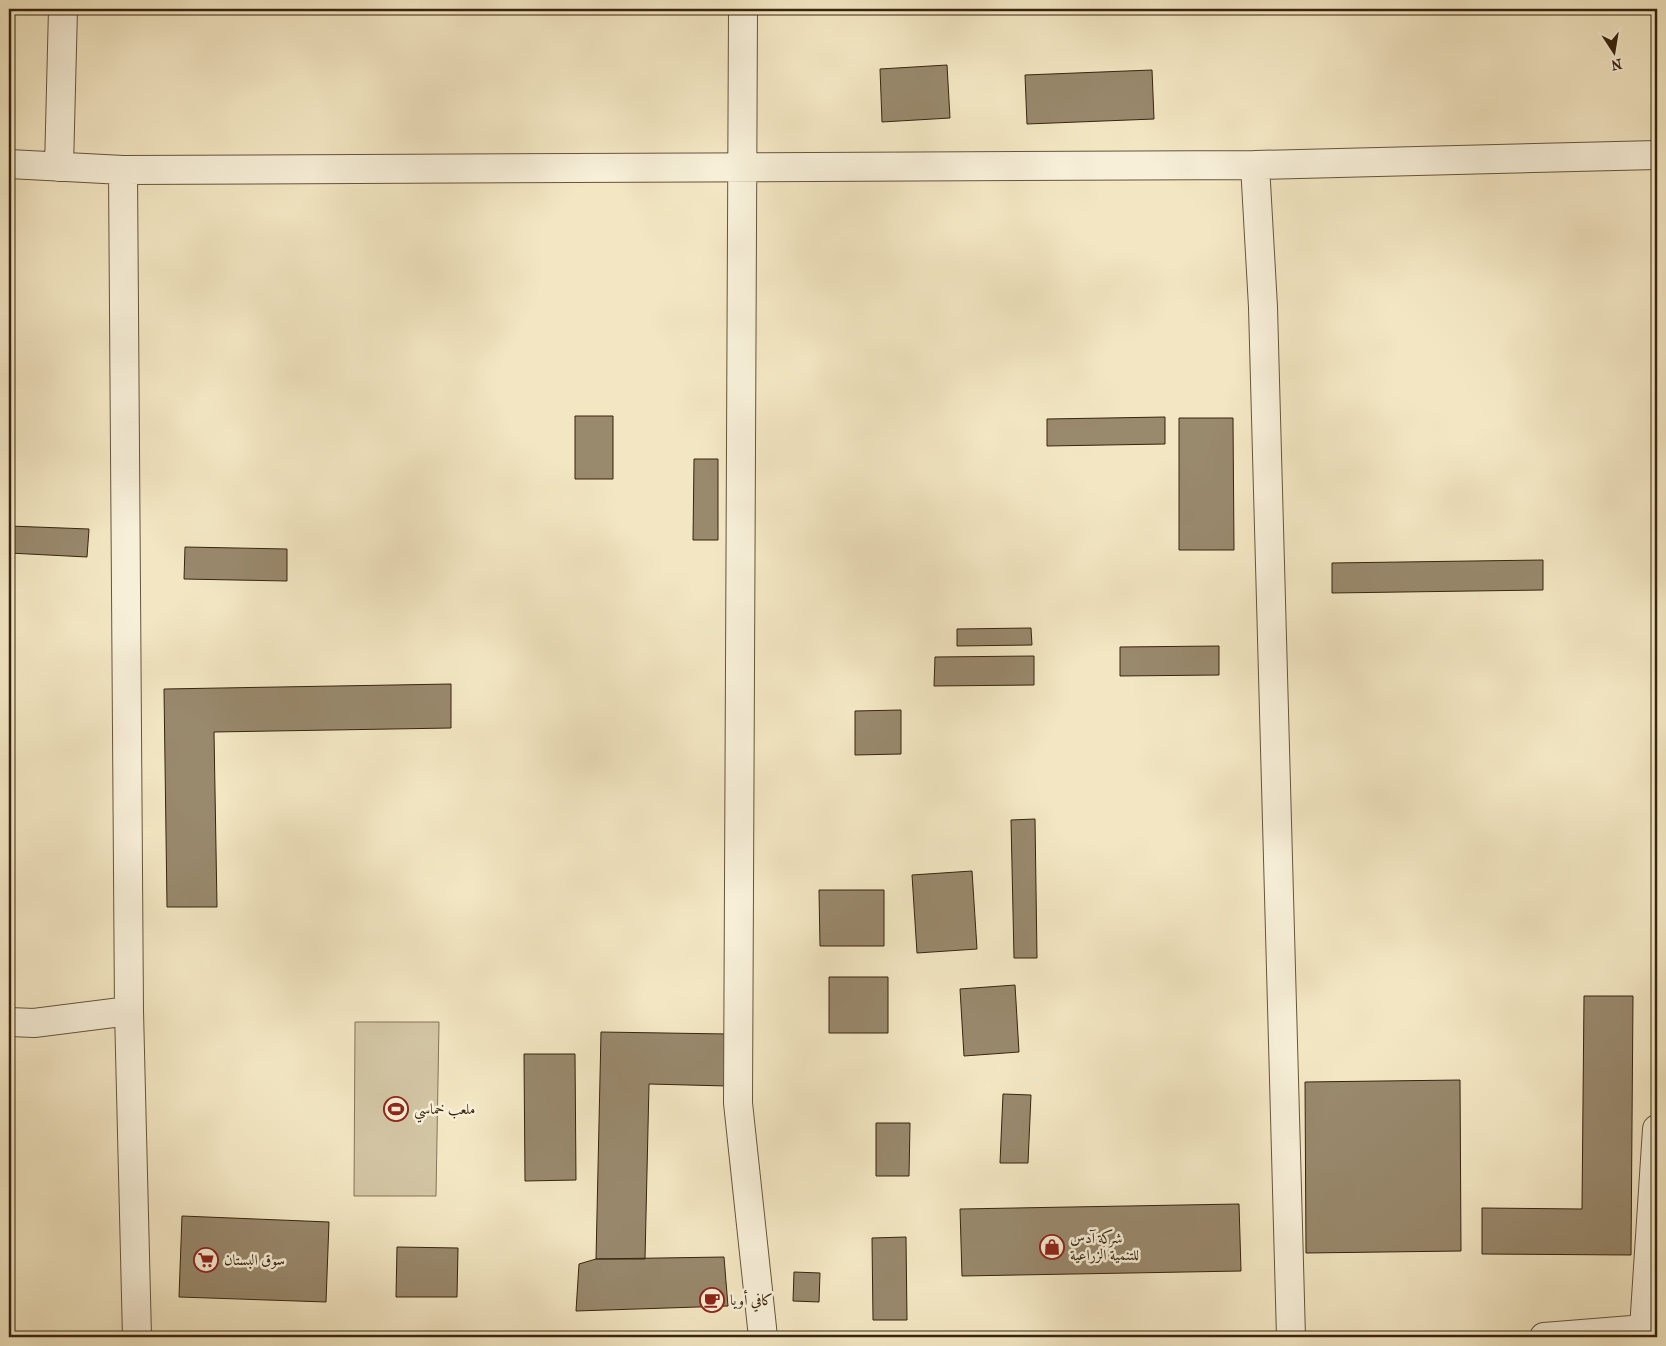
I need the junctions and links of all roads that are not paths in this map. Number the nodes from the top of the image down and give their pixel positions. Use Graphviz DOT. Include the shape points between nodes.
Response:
graph roads {
  1 [pos="63,9"];
  2 [pos="743,9"];
  3 [pos="1657,155"];
  4 [pos="9,164"];
  5 [pos="1255,165"];
  6 [pos="742,166"];
  7 [pos="59,167"];
  8 [pos="123,170"];
  9 [pos="128,1011"];
  10 [pos="9,1022"];
  11 [pos="1657,1129"];
  12 [pos="1651,1328"];
  13 [pos="137,1337"];
  14 [pos="763,1337"];
  15 [pos="1291,1337"];
  16 [pos="1544,1337"];
  1 -- 7 [label="street"];
  2 -- 6 [label="street"];
  3 -- 5 [label="street"];
  4 -- 7 [label="street"];
  5 -- 6 [label="street"];
  5 -- 15 [label="street" via="1263,317"];
  6 -- 8 [label="street"];
  6 -- 14 [label="street" via="738,1103"];
  7 -- 8 [label="street"];
  8 -- 9 [label="street"];
  9 -- 10 [label="street" via="34,1023"];
  9 -- 13 [label="street"];
  11 -- 12 [label="street"];
  12 -- 16 [label="street"];
}
